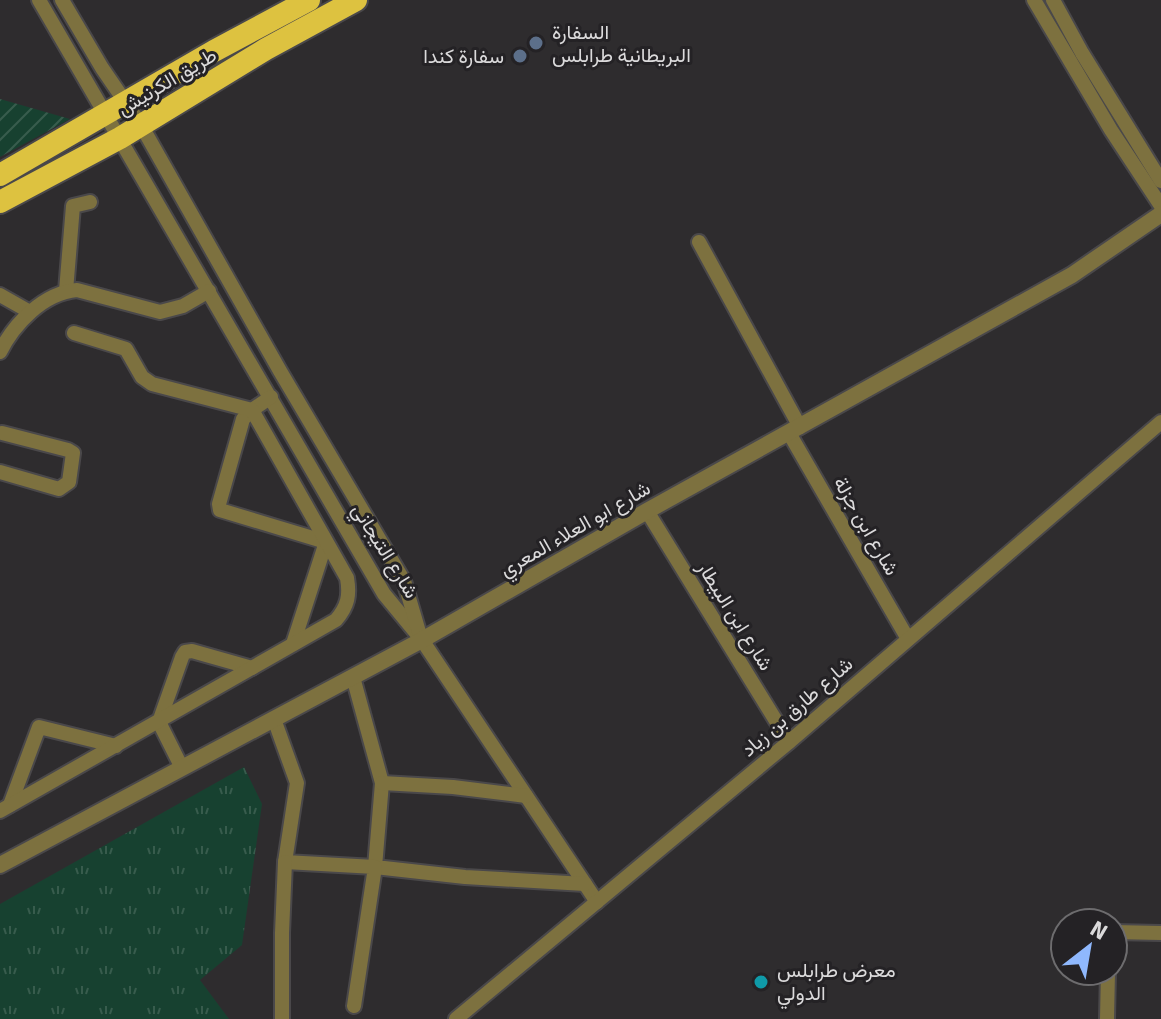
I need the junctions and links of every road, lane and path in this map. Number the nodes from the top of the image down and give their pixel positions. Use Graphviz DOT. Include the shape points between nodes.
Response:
graph roads {
  1 [pos="39,0"];
  2 [pos="62,0"];
  3 [pos="309,0"];
  4 [pos="356,0"];
  5 [pos="1034,0"];
  6 [pos="1053,0"];
  7 [pos="116,108"];
  8 [pos="141,125"];
  9 [pos="120,138"];
  10 [pos="0,175"];
  11 [pos="1161,181"];
  12 [pos="0,202"];
  13 [pos="90,202"];
  14 [pos="1161,206"];
  15 [pos="1161,214"];
  16 [pos="699,242"];
  17 [pos="66,291"];
  18 [pos="209,291"];
  19 [pos="0,295"];
  20 [pos="30,312"];
  21 [pos="74,333"];
  22 [pos="0,352"];
  23 [pos="280,371"];
  24 [pos="262,381"];
  25 [pos="271,397"];
  26 [pos="252,410"];
  27 [pos="1161,422"];
  28 [pos="795,430"];
  29 [pos="1,433"];
  30 [pos="0,472"];
  31 [pos="349,487"];
  32 [pos="329,498"];
  33 [pos="647,511"];
  34 [pos="326,542"];
  35 [pos="908,639"];
  36 [pos="422,640"];
  37 [pos="293,644"];
  38 [pos="252,668"];
  39 [pos="353,677"];
  40 [pos="274,719"];
  41 [pos="159,722"];
  42 [pos="789,742"];
  43 [pos="116,746"];
  44 [pos="182,768"];
  45 [pos="382,783"];
  46 [pos="526,796"];
  47 [pos="5,808"];
  48 [pos="285,862"];
  49 [pos="0,865"];
  50 [pos="375,867"];
  51 [pos="585,884"];
  52 [pos="597,902"];
  53 [pos="1129,932"];
  54 [pos="1161,933"];
  55 [pos="1108,987"];
  56 [pos="354,1006"];
  57 [pos="282,1019"];
  58 [pos="456,1019"];
  59 [pos="1107,1019"];
  1 -- 7 [label="street"];
  2 -- 7 [label="street" via="102,68"];
  3 -- 7 [label="highway, طريق الكرنيش"];
  4 -- 8 [label="highway, طريق الكرنيش"];
  5 -- 14 [label="street"];
  6 -- 11 [label="street"];
  7 -- 8 [label="street, شارع التيجاني"];
  7 -- 9 [label="street, شارع التيجاني"];
  7 -- 10 [label="highway, طريق الكرنيش"];
  8 -- 9 [label="highway, طريق الكرنيش"];
  8 -- 23 [label="street, شارع التيجاني"];
  9 -- 12 [label="highway, طريق الكرنيش"];
  9 -- 18 [label="street, شارع التيجاني"];
  13 -- 17 [label="street" via="73,206"];
  15 -- 28 [label="street, شارع ابو العلاء المعري" via="1072,275"];
  16 -- 28 [label="street, شارع ابن جزلة"];
  17 -- 18 [label="street" via="160,312"];
  17 -- 20 [label="street"];
  18 -- 24 [label="street, شارع التيجاني"];
  19 -- 20 [label="street"];
  20 -- 22 [label="street"];
  21 -- 26 [label="street" via="126,349 152,384"];
  23 -- 24 [label="street"];
  23 -- 31 [label="street, شارع التيجاني"];
  24 -- 25 [label="street, شارع التيجاني"];
  25 -- 26 [label="street"];
  25 -- 32 [label="street, شارع التيجاني"];
  26 -- 34 [label="street"];
  26 -- 34 [label="street" via="243,419 220,510"];
  27 -- 35 [label="street, شارع طارق بن زياد"];
  28 -- 33 [label="street, شارع ابو العلاء المعري"];
  28 -- 35 [label="street, شارع ابن جزلة"];
  29 -- 30 [label="street" via="68,450 74,458 69,482 59,489"];
  31 -- 32 [label="street"];
  31 -- 36 [label="street, شارع التيجاني" via="404,581"];
  32 -- 36 [label="street, شارع التيجاني" via="384,594"];
  33 -- 36 [label="street, شارع ابو العلاء المعري"];
  33 -- 42 [label="street, شارع ابن البيطار"];
  34 -- 37 [label="street"];
  34 -- 37 [label="street" via="347,578 348,602 336,620"];
  35 -- 42 [label="street, شارع طارق بن زياد"];
  36 -- 39 [label="street, شارع ابو العلاء المعري"];
  36 -- 46 [label="street"];
  37 -- 38 [label="street"];
  38 -- 41 [label="street"];
  38 -- 41 [label="street" via="185,652"];
  39 -- 40 [label="street, شارع ابو العلاء المعري"];
  39 -- 45 [label="street"];
  40 -- 44 [label="street, شارع ابو العلاء المعري"];
  40 -- 48 [label="street" via="297,783"];
  41 -- 43 [label="street"];
  41 -- 44 [label="street"];
  42 -- 52 [label="street, شارع طارق بن زياد"];
  43 -- 47 [label="street"];
  43 -- 47 [label="street" via="39,727"];
  44 -- 49 [label="street, شارع ابو العلاء المعري"];
  45 -- 46 [label="street"];
  45 -- 50 [label="street"];
  46 -- 51 [label="street"];
  48 -- 50 [label="street"];
  48 -- 57 [label="street"];
  50 -- 51 [label="street"];
  50 -- 56 [label="street"];
  51 -- 52 [label="street"];
  52 -- 58 [label="street, شارع طارق بن زياد"];
  53 -- 54 [label="street"];
  55 -- 59 [label="street"];
}
